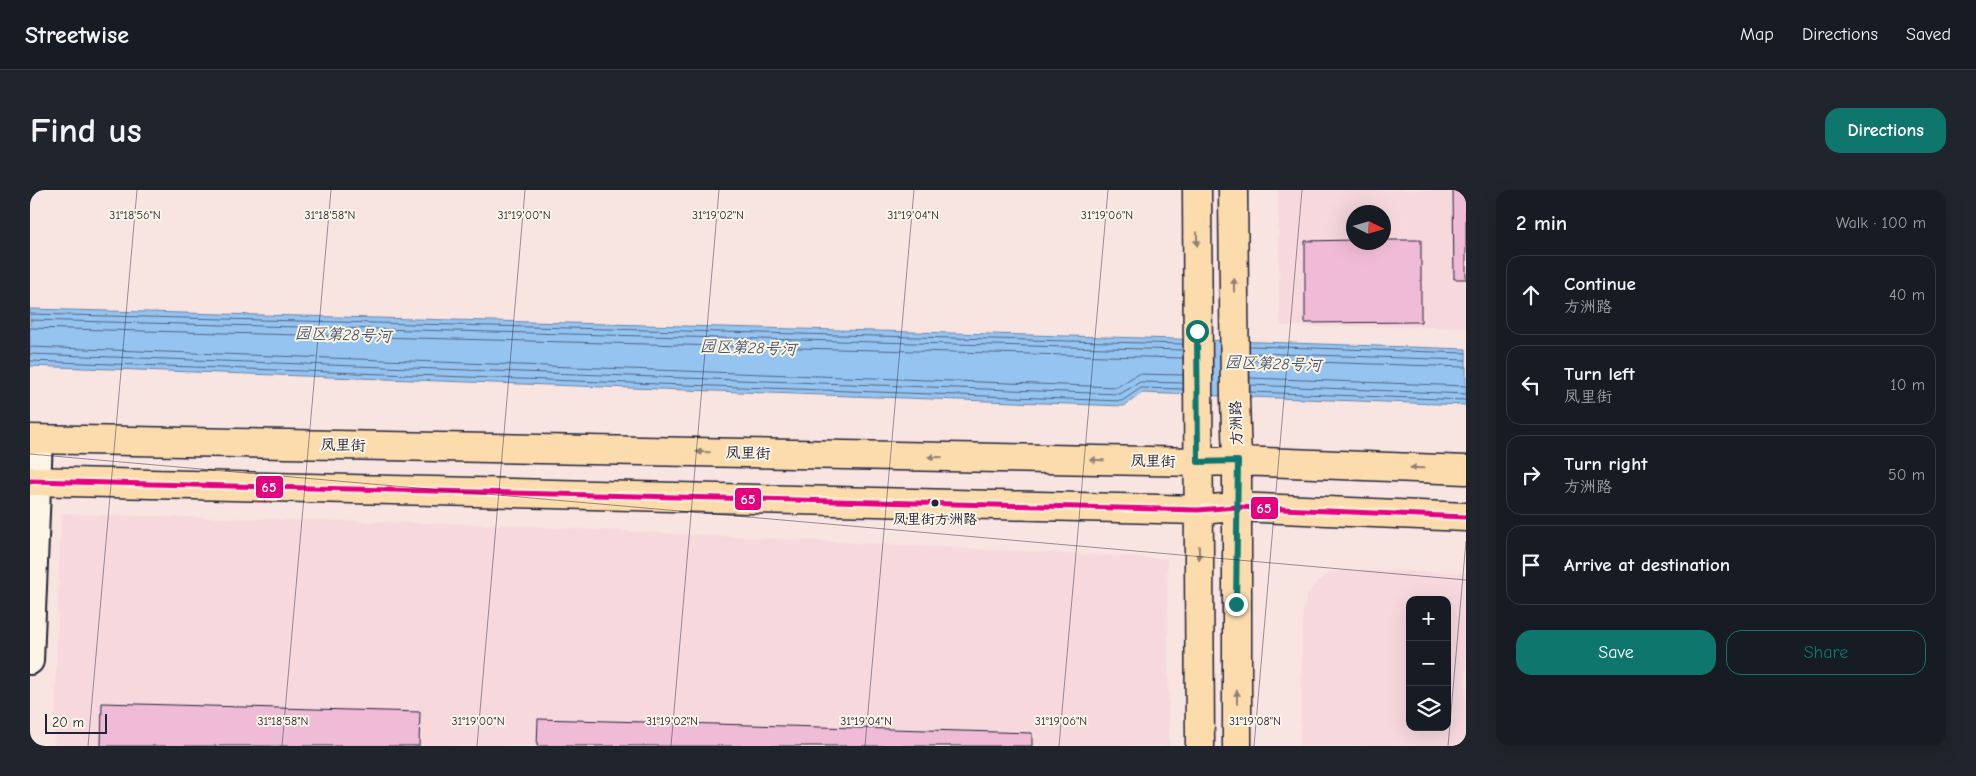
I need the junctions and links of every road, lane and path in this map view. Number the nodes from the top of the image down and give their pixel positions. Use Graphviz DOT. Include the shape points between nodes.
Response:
graph roads {
  1 [pos="1197,190"];
  2 [pos="1233,190"];
  3 [pos="34,439"];
  4 [pos="1238,461"];
  5 [pos="1198,462"];
  6 [pos="1466,470"];
  7 [pos="34,481"];
  8 [pos="1237,508"];
  9 [pos="1198,510"];
  10 [pos="1466,517"];
  11 [pos="30,660"];
  12 [pos="1200,746"];
  13 [pos="1237,746"];
  1 -- 5 [label="main road, one-way"];
  4 -- 2 [label="main road, 方洲路, one-way"];
  5 -- 3 [label="main road, 凤里街, one-way"];
  3 -- 7 [label="street"];
  4 -- 5 [label="main road, 凤里街"];
  6 -- 4 [label="main road, 凤里街, one-way"];
  4 -- 8 [label="main road, 方洲路"];
  5 -- 9 [label="main road"];
  7 -- 9 [label="main road"];
  7 -- 11 [label="street"];
  8 -- 9 [label="main road"];
  8 -- 10 [label="main road"];
  13 -- 8 [label="main road, 方洲路, one-way"];
  9 -- 12 [label="main road, one-way"];
}
